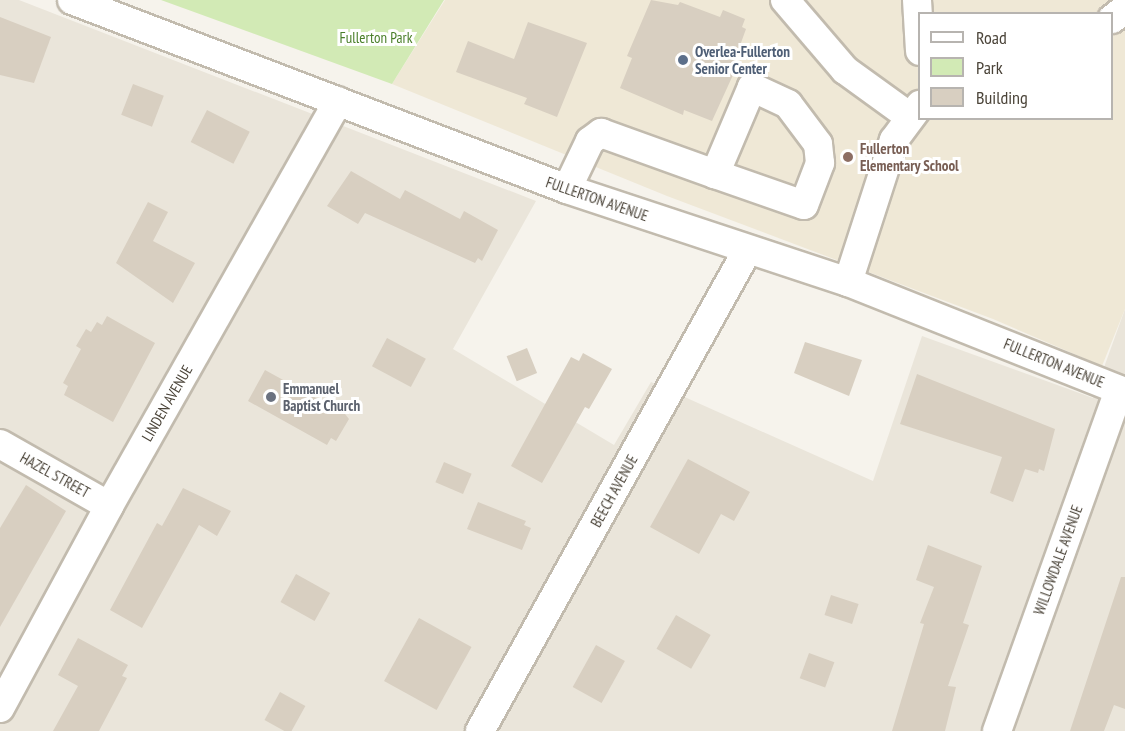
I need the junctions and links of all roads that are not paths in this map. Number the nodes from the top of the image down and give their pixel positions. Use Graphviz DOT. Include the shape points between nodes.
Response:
graph roads {
  1 [pos="72,0"];
  2 [pos="785,0"];
  3 [pos="917,0"];
  4 [pos="1125,9"];
  5 [pos="918,17"];
  6 [pos="1113,18"];
  7 [pos="338,101"];
  8 [pos="915,111"];
  9 [pos="715,174"];
  10 [pos="567,189"];
  11 [pos="747,251"];
  12 [pos="848,282"];
  13 [pos="1122,391"];
  14 [pos="0,444"];
  15 [pos="109,506"];
  16 [pos="0,708"];
  17 [pos="480,731"];
  18 [pos="998,731"];
  1 -- 7 [label="street, FULLERTON AVENUE"];
  2 -- 8 [label="street" via="845,70"];
  3 -- 5 [label="street"];
  4 -- 6 [label="street"];
  7 -- 10 [label="street, FULLERTON AVENUE"];
  7 -- 15 [label="street, LINDEN AVENUE"];
  8 -- 12 [label="street" via="894,140"];
  9 -- 10 [label="street" via="601,133 590,141"];
  10 -- 11 [label="street, FULLERTON AVENUE"];
  11 -- 12 [label="street, FULLERTON AVENUE"];
  11 -- 17 [label="street, BEECH AVENUE"];
  12 -- 13 [label="street, FULLERTON AVENUE"];
  13 -- 18 [label="street, WILLOWDALE AVENUE"];
  14 -- 15 [label="street, HAZEL STREET"];
  15 -- 16 [label="street, LINDEN AVENUE"];
}
